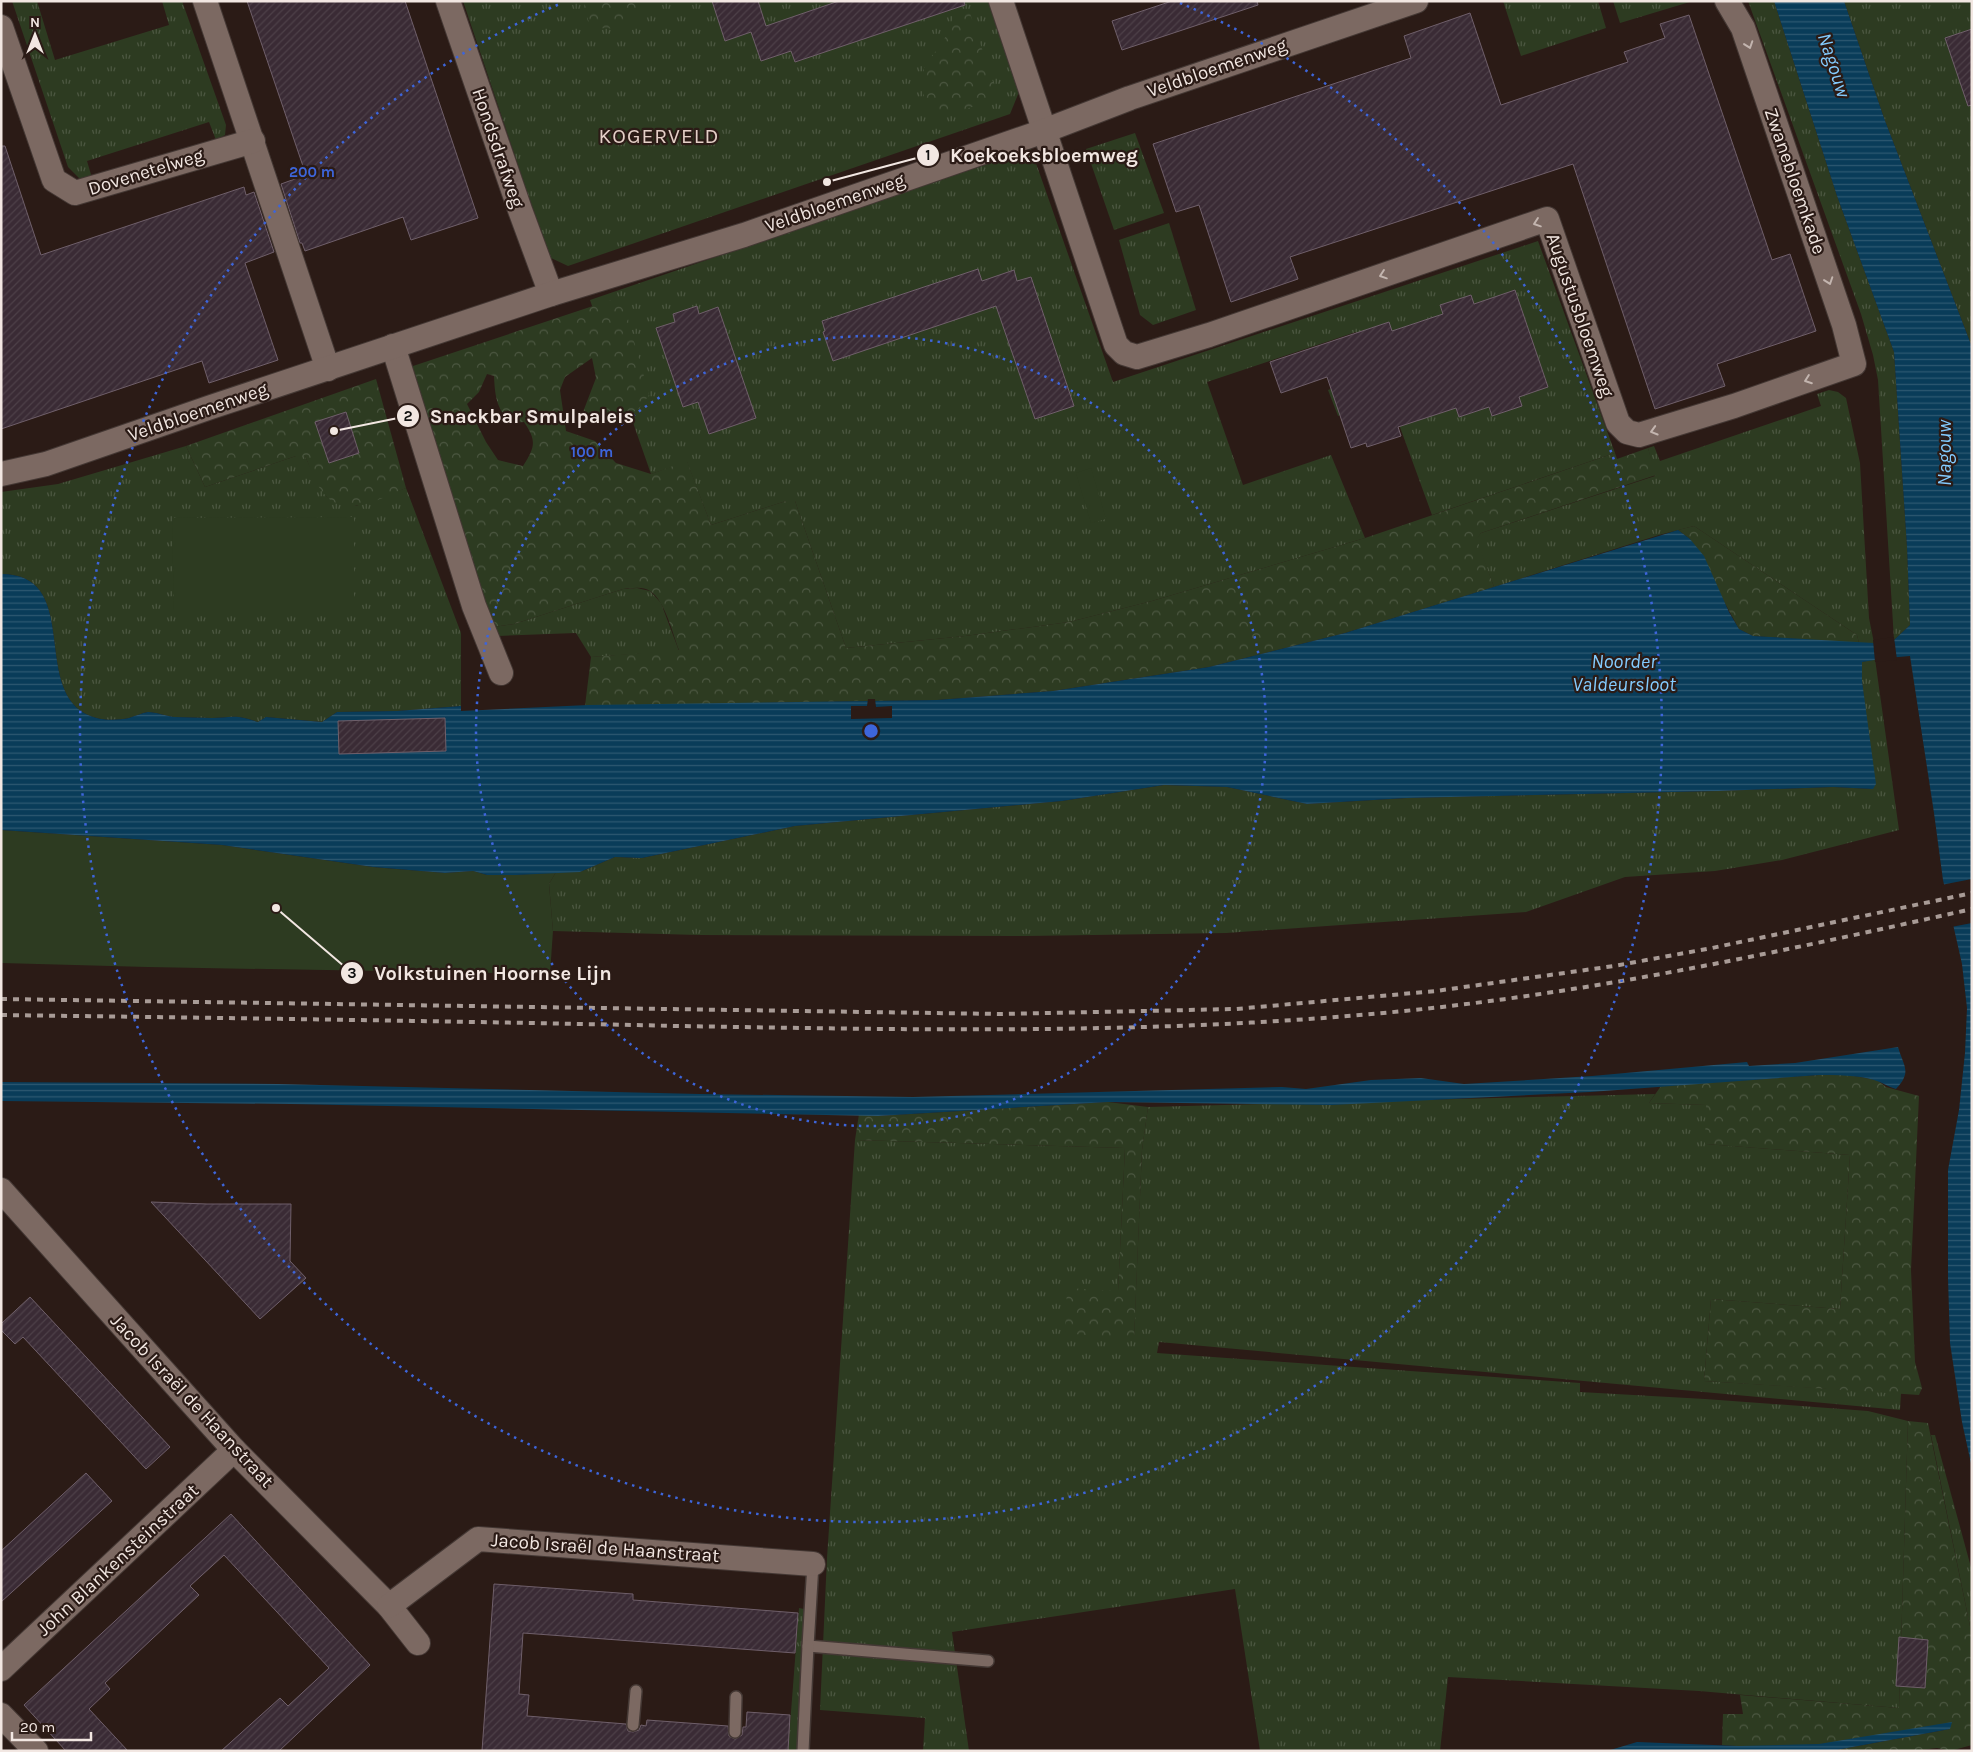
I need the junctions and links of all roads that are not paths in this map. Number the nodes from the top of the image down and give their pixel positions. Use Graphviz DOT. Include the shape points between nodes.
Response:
graph roads {
  1 [pos="205,1"];
  2 [pos="448,1"];
  3 [pos="1001,1"];
  4 [pos="1416,1"];
  5 [pos="1727,1"];
  6 [pos="1,27"];
  7 [pos="1044,131"];
  8 [pos="253,141"];
  9 [pos="551,294"];
  10 [pos="393,346"];
  11 [pos="1854,364"];
  12 [pos="328,368"];
  13 [pos="1,474"];
  14 [pos="501,673"];
  15 [pos="1,1190"];
  16 [pos="234,1450"];
  17 [pos="813,1564"];
  18 [pos="389,1606"];
  19 [pos="418,1643"];
  20 [pos="808,1646"];
  21 [pos="988,1661"];
  22 [pos="1,1669"];
  23 [pos="636,1691"];
  24 [pos="736,1697"];
  25 [pos="1,1715"];
  26 [pos="632,1724"];
  27 [pos="735,1732"];
  28 [pos="36,1751"];
  29 [pos="803,1751"];
  1 -- 8 [label="street"];
  2 -- 9 [label="street, Hondsdrafweg"];
  3 -- 7 [label="street"];
  4 -- 7 [label="street, Veldbloemenweg" via="1130,98"];
  5 -- 11 [label="street, Zwanebloemkade, one-way" via="1743,28 1844,325"];
  6 -- 8 [label="street, Dovenetelweg" via="54,180 75,193"];
  7 -- 9 [label="street, Veldbloemenweg" via="744,235"];
  11 -- 7 [label="street, Augustusbloemweg, one-way" via="1647,433 1627,432 1618,423 1548,219 1137,357 1124,353 1116,345"];
  8 -- 12 [label="street"];
  9 -- 10 [label="street, Veldbloemenweg"];
  10 -- 12 [label="street, Veldbloemenweg"];
  10 -- 14 [label="street" via="474,606"];
  12 -- 13 [label="street, Veldbloemenweg" via="46,464"];
  15 -- 16 [label="street, Jacob Israël de Haanstraat"];
  16 -- 18 [label="street, Jacob Israël de Haanstraat"];
  16 -- 22 [label="street, John Blankensteinstraat"];
  17 -- 18 [label="street, Jacob Israël de Haanstraat" via="478,1539"];
  17 -- 20 [label="lane"];
  18 -- 19 [label="street, Jacob Israël de Haanstraat"];
  20 -- 21 [label="lane"];
  20 -- 29 [label="lane"];
  23 -- 26 [label="lane"];
  24 -- 27 [label="lane"];
  25 -- 28 [label="street"];
}
